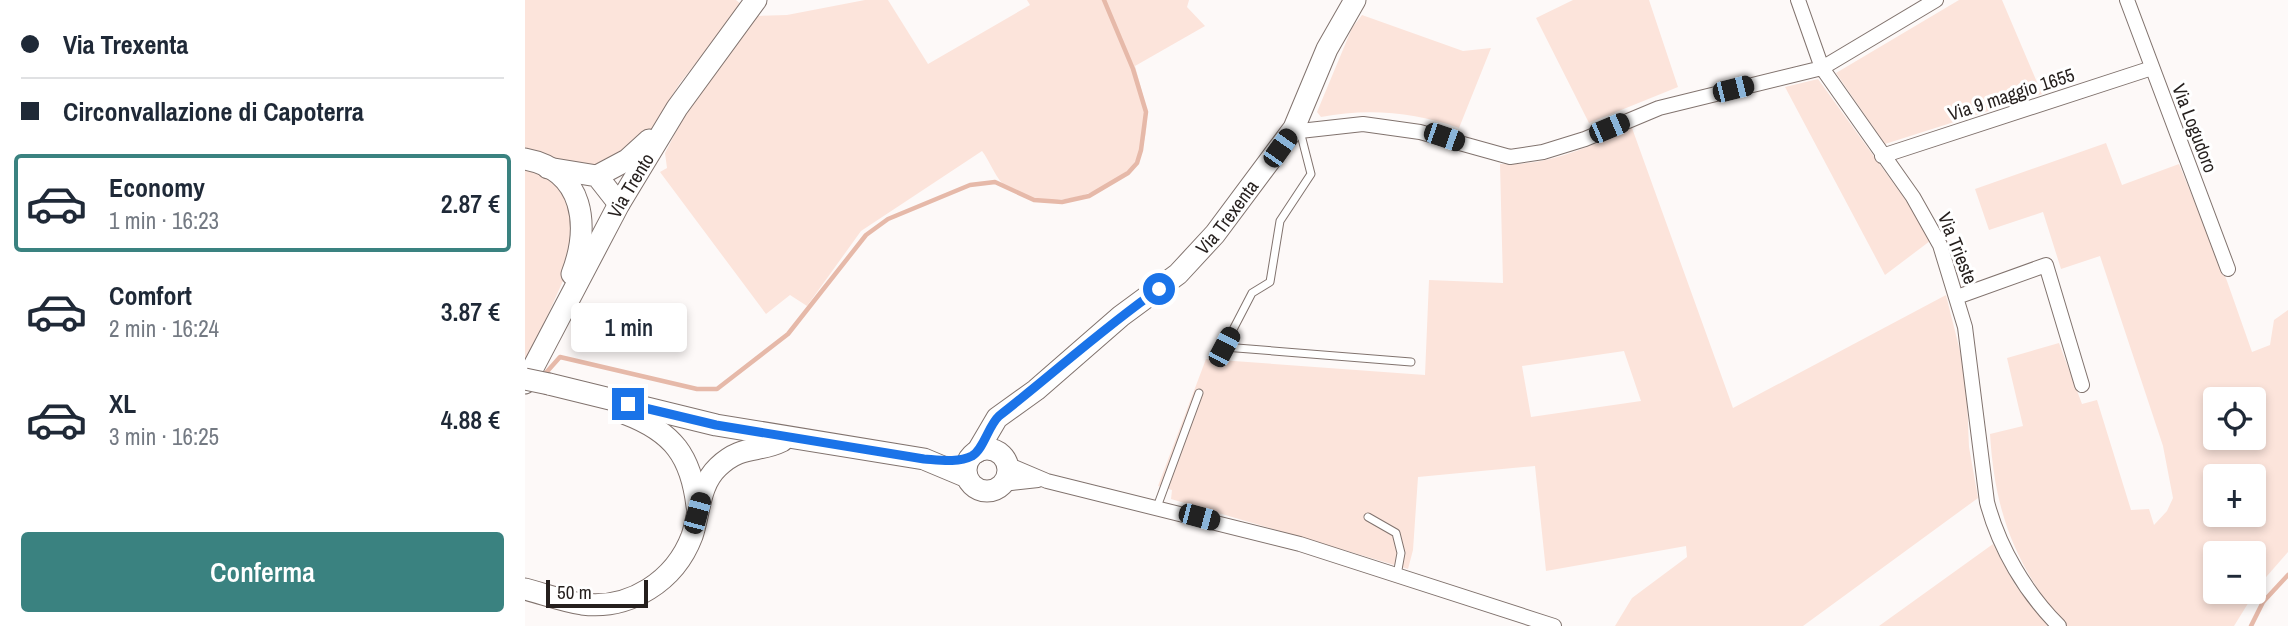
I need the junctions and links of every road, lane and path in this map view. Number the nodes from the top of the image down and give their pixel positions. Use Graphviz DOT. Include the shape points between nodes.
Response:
graph roads {
  1 [pos="757,0"];
  2 [pos="1355,0"];
  3 [pos="1798,0"];
  4 [pos="1936,0"];
  5 [pos="2127,0"];
  6 [pos="1822,68"];
  7 [pos="2152,68"];
  8 [pos="677,108"];
  9 [pos="1297,129"];
  10 [pos="1882,156"];
  11 [pos="525,159"];
  12 [pos="548,168"];
  13 [pos="597,176"];
  14 [pos="577,197"];
  15 [pos="619,204"];
  16 [pos="2228,269"];
  17 [pos="1957,297"];
  18 [pos="565,311"];
  19 [pos="1411,362"];
  20 [pos="525,381"];
  21 [pos="2082,385"];
  22 [pos="1199,393"];
  23 [pos="605,398"];
  24 [pos="1019,403"];
  25 [pos="788,438"];
  26 [pos="974,454"];
  27 [pos="924,459"];
  28 [pos="1004,468"];
  29 [pos="967,477"];
  30 [pos="1157,507"];
  31 [pos="697,513"];
  32 [pos="1368,517"];
  33 [pos="1397,575"];
  34 [pos="525,589"];
  35 [pos="1554,626"];
  36 [pos="2059,626"];
  1 -- 8 [label="street, Via Trento"];
  2 -- 9 [label="street, Via Trexenta" via="1327,49"];
  3 -- 6 [label="street, Via Trieste"];
  4 -- 6 [label="street"];
  5 -- 7 [label="street, Via Logudoro"];
  6 -- 9 [label="street" via="1659,108 1585,139 1510,157 1432,134 1363,124"];
  6 -- 10 [label="street, Via Trieste"];
  7 -- 10 [label="street, Via 9 maggio 1655"];
  7 -- 16 [label="street, Via Logudoro"];
  8 -- 13 [label="street" via="665,114 641,150"];
  8 -- 15 [label="street, Via Trento"];
  9 -- 19 [label="lane" via="1311,174 1280,221 1270,282 1252,293 1224,347"];
  9 -- 24 [label="street, Via Trexenta" via="1178,274"];
  10 -- 17 [label="street, Via Trieste" via="1929,223"];
  11 -- 12 [label="street"];
  12 -- 13 [label="street"];
  12 -- 14 [label="street"];
  13 -- 15 [label="street"];
  14 -- 15 [label="street" via="593,205"];
  14 -- 18 [label="street" via="582,212 581,242"];
  15 -- 18 [label="street, Via Trento"];
  17 -- 21 [label="street" via="2046,265"];
  17 -- 36 [label="street, Via Trieste" via="1973,376 1987,502 2004,547"];
  18 -- 20 [label="street, Via Trento"];
  20 -- 23 [label="street, bridge"];
  22 -- 30 [label="lane"];
  23 -- 25 [label="street"];
  23 -- 31 [label="street" via="614,408 648,422 677,447 694,483"];
  24 -- 26 [label="street, Via Trexenta" via="997,418"];
  24 -- 28 [label="street" via="1004,424"];
  25 -- 27 [label="street"];
  25 -- 31 [label="street" via="734,454 716,468 705,484"];
  26 -- 27 [label="street" via="953,460"];
  26 -- 28 [label="street" via="990,450"];
  26 -- 29 [label="street" via="966,468"];
  27 -- 29 [label="street"];
  28 -- 29 [label="street" via="985,492"];
  28 -- 30 [label="street"];
  30 -- 33 [label="street"];
  31 -- 34 [label="street" via="692,536 674,566 647,592 604,606"];
  32 -- 33 [label="lane" via="1396,533 1401,553"];
  33 -- 35 [label="street"];
}
